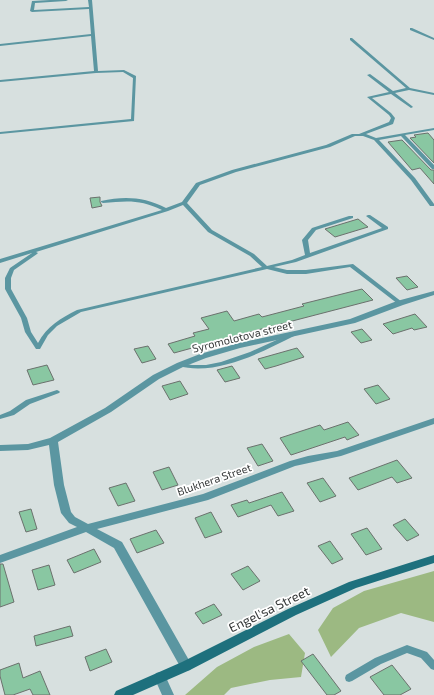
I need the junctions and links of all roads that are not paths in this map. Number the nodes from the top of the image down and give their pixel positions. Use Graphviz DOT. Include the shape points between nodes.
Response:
graph roads {
  1 [pos="66,0"];
  2 [pos="90,0"];
  3 [pos="91,8"];
  4 [pos="411,29"];
  5 [pos="92,35"];
  6 [pos="351,39"];
  7 [pos="434,39"];
  8 [pos="0,45"];
  9 [pos="96,72"];
  10 [pos="369,75"];
  11 [pos="0,81"];
  12 [pos="409,89"];
  13 [pos="392,92"];
  14 [pos="434,94"];
  15 [pos="412,107"];
  16 [pos="433,130"];
  17 [pos="0,133"];
  18 [pos="359,135"];
  19 [pos="402,135"];
  20 [pos="376,139"];
  21 [pos="434,168"];
  22 [pos="103,202"];
  23 [pos="184,202"];
  24 [pos="432,205"];
  25 [pos="166,210"];
  26 [pos="368,216"];
  27 [pos="351,217"];
  28 [pos="40,249"];
  29 [pos="308,256"];
  30 [pos="0,261"];
  31 [pos="266,267"];
  32 [pos="430,294"];
  33 [pos="434,302"];
  34 [pos="400,303"];
  35 [pos="295,333"];
  36 [pos="180,365"];
  37 [pos="57,392"];
  38 [pos="0,417"];
  39 [pos="434,421"];
  40 [pos="53,441"];
  41 [pos="0,448"];
  42 [pos="87,528"];
  43 [pos="0,559"];
  44 [pos="434,559"];
  45 [pos="186,666"];
  46 [pos="434,666"];
  47 [pos="160,677"];
  48 [pos="349,678"];
  49 [pos="120,695"];
  50 [pos="168,695"];
  1 -- 3 [label="lane" via="33,2 32,11"];
  2 -- 3 [label="lane"];
  3 -- 5 [label="lane"];
  4 -- 7 [label="lane"];
  5 -- 8 [label="lane"];
  5 -- 9 [label="lane"];
  6 -- 12 [label="lane"];
  9 -- 11 [label="lane"];
  9 -- 17 [label="lane" via="124,71 135,77 133,120"];
  10 -- 13 [label="lane"];
  12 -- 13 [label="lane"];
  12 -- 14 [label="lane"];
  13 -- 15 [label="lane"];
  13 -- 18 [label="lane" via="369,97 390,114 391,123"];
  16 -- 19 [label="lane"];
  18 -- 20 [label="lane"];
  18 -- 23 [label="lane" via="198,184"];
  19 -- 20 [label="lane"];
  19 -- 21 [label="lane"];
  20 -- 24 [label="lane" via="413,179"];
  22 -- 25 [label="lane" via="136,198 153,202"];
  23 -- 25 [label="lane"];
  23 -- 31 [label="lane" via="210,231 252,255"];
  25 -- 28 [label="lane"];
  26 -- 29 [label="lane" via="386,228"];
  27 -- 29 [label="lane" via="314,229 305,240"];
  28 -- 30 [label="lane"];
  28 -- 31 [label="lane" via="12,268 8,278 8,289 38,348 44,334 59,321 79,311"];
  29 -- 31 [label="lane"];
  31 -- 34 [label="lane" via="287,272 306,272 351,265"];
  32 -- 33 [label="street"];
  32 -- 34 [label="street, Syromolotova street"];
  34 -- 35 [label="street, Syromolotova street" via="352,321"];
  35 -- 36 [label="street, Syromolotova street" via="221,350"];
  35 -- 36 [label="lane" via="224,363 197,367"];
  36 -- 40 [label="street, Syromolotova street" via="156,377 108,410"];
  37 -- 38 [label="lane" via="28,402 12,413"];
  39 -- 42 [label="street, Blukhera Street" via="338,454 308,459 205,497"];
  40 -- 41 [label="street, Syromolotova street"];
  40 -- 42 [label="street" via="66,513 72,520"];
  42 -- 43 [label="street, Blukhera Street"];
  42 -- 45 [label="street" via="118,545"];
  44 -- 45 [label="main road, Engel'sa Street" via="352,585 292,612"];
  45 -- 47 [label="main road, Engel'sa Street"];
  46 -- 48 [label="lane" via="424,655 407,649 378,661"];
  47 -- 49 [label="main road, Engel'sa Street"];
  47 -- 50 [label="street"];
}
